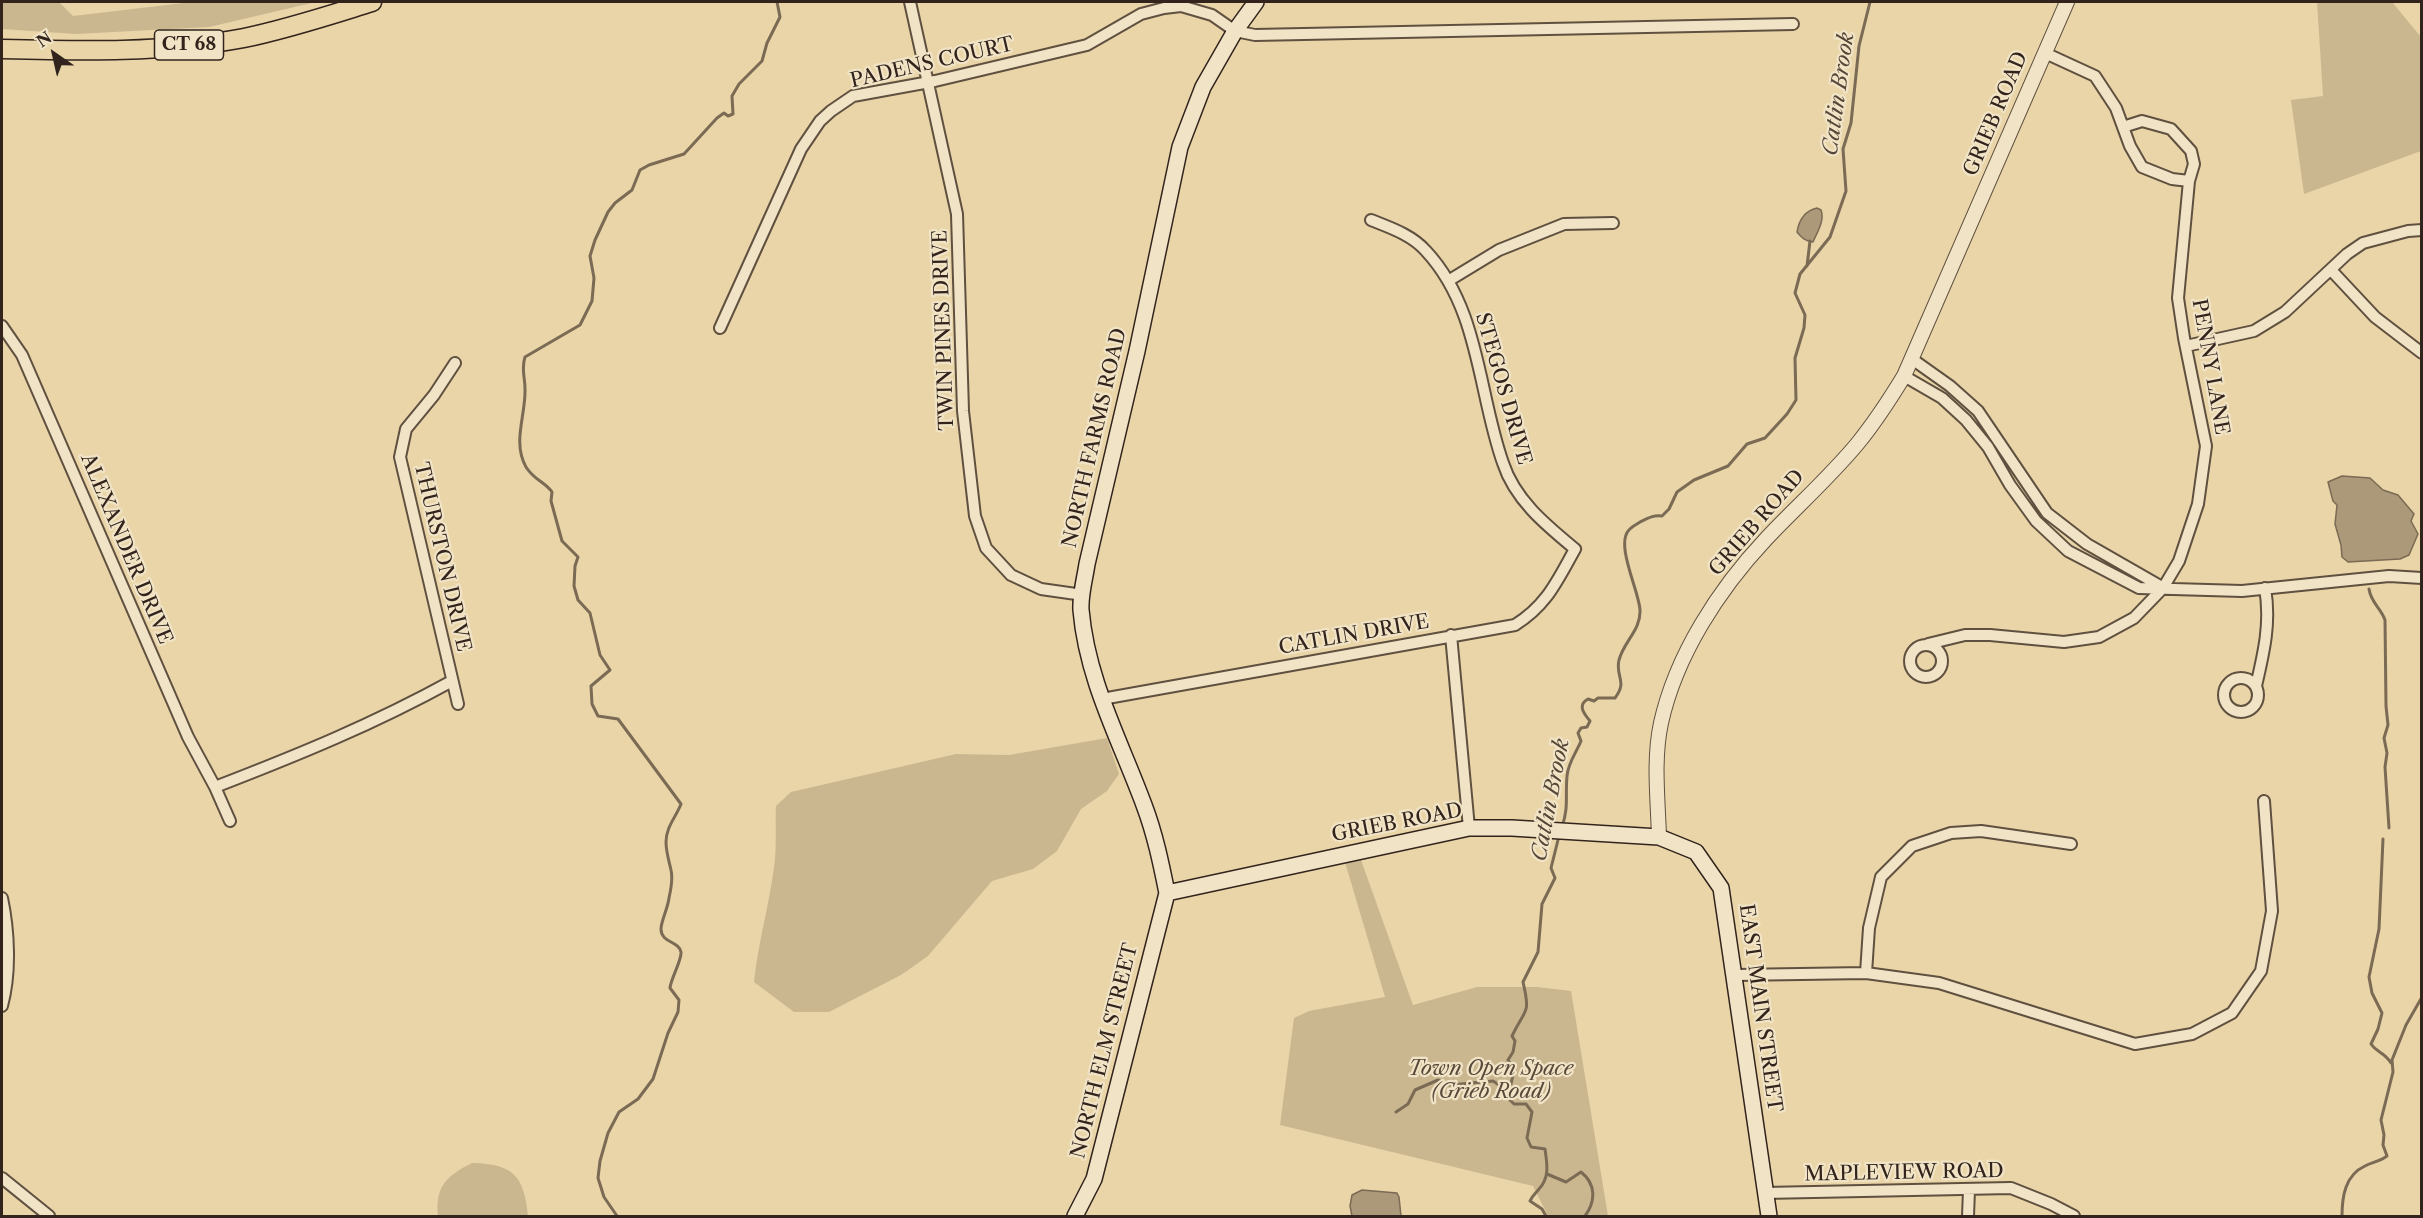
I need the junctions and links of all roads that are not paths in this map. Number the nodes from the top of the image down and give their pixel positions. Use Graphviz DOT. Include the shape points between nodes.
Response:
graph roads {
  1 [pos="372,2"];
  2 [pos="910,2"];
  3 [pos="1256,2"];
  4 [pos="2067,2"];
  5 [pos="1793,24"];
  6 [pos="1235,31"];
  7 [pos="2,49"];
  8 [pos="2045,53"];
  9 [pos="928,82"];
  10 [pos="2123,128"];
  11 [pos="2189,181"];
  12 [pos="1371,220"];
  13 [pos="1613,223"];
  14 [pos="2421,230"];
  15 [pos="2331,270"];
  16 [pos="1448,281"];
  17 [pos="2,326"];
  18 [pos="720,328"];
  19 [pos="2186,346"];
  20 [pos="2421,353"];
  21 [pos="1912,359"];
  22 [pos="455,363"];
  23 [pos="1904,376"];
  24 [pos="1575,549"];
  25 [pos="2421,578"];
  26 [pos="2163,588"];
  27 [pos="2265,588"];
  28 [pos="1083,595"];
  29 [pos="1451,635"];
  30 [pos="1928,644"];
  31 [pos="452,681"];
  32 [pos="2256,686"];
  33 [pos="1102,699"];
  34 [pos="458,704"];
  35 [pos="215,787"];
  36 [pos="2264,801"];
  37 [pos="230,821"];
  38 [pos="1468,828"];
  39 [pos="1659,837"];
  40 [pos="2071,844"];
  41 [pos="1167,893"];
  42 [pos="2,898"];
  43 [pos="1866,973"];
  44 [pos="1735,975"];
  45 [pos="2,1006"];
  46 [pos="2,1178"];
  47 [pos="1969,1190"];
  48 [pos="1764,1193"];
  49 [pos="49,1216"];
  50 [pos="1076,1216"];
  51 [pos="1769,1216"];
  52 [pos="1968,1216"];
  53 [pos="2074,1216"];
  1 -- 7 [label="main road, CT 68" via="243,38 171,48"];
  2 -- 9 [label="street, TWIN PINES DRIVE"];
  3 -- 6 [label="main road, NORTH FARMS ROAD"];
  4 -- 8 [label="street, GRIEB ROAD"];
  5 -- 6 [label="street" via="1255,35"];
  6 -- 9 [label="street, PADENS COURT" via="1212,15 1181,6 1164,8 1141,14 1087,45"];
  6 -- 28 [label="main road, NORTH FARMS ROAD" via="1203,87 1180,147"];
  8 -- 10 [label="street" via="2095,76 2116,108"];
  8 -- 21 [label="street, GRIEB ROAD"];
  9 -- 18 [label="street, PADENS COURT" via="853,96 820,121 801,149"];
  9 -- 28 [label="street, TWIN PINES DRIVE" via="957,214 963,411 975,516 986,548 1011,575 1041,589"];
  10 -- 11 [label="street" via="2142,167"];
  10 -- 11 [label="street, PENNY LANE" via="2142,121 2171,129 2191,150 2194,164"];
  11 -- 19 [label="street, PENNY LANE" via="2178,298"];
  12 -- 16 [label="street, STEGOS DRIVE" via="1403,233 1425,250"];
  13 -- 16 [label="street" via="1564,224 1499,250"];
  14 -- 15 [label="street" via="2363,243"];
  15 -- 19 [label="street" via="2285,312 2254,331"];
  15 -- 20 [label="street" via="2375,317"];
  16 -- 24 [label="street, STEGOS DRIVE" via="1474,344 1503,464 1519,496 1541,521"];
  17 -- 35 [label="street, ALEXANDER DRIVE" via="22,355 188,737"];
  19 -- 26 [label="street, PENNY LANE" via="2206,446 2198,504 2179,561"];
  21 -- 23 [label="street, GRIEB ROAD"];
  21 -- 26 [label="street" via="1977,411 2047,513 2087,544"];
  22 -- 31 [label="street, THURSTON DRIVE" via="406,429 400,457"];
  23 -- 26 [label="street" via="1942,398 1966,420 2036,521 2068,551 2139,588"];
  23 -- 39 [label="street, GRIEB ROAD" via="1857,445 1764,541 1728,585 1692,643 1672,685 1660,725"];
  24 -- 29 [label="street, CATLIN DRIVE" via="1548,596 1532,615 1515,625"];
  25 -- 27 [label="street" via="2389,576"];
  26 -- 27 [label="street" via="2207,592"];
  26 -- 30 [label="street, PENNY LANE" via="2134,618 2099,637 2064,642 1965,635"];
  27 -- 32 [label="street" via="2269,610 2267,639"];
  28 -- 33 [label="main road, NORTH FARMS ROAD" via="1081,607 1090,666"];
  29 -- 33 [label="street, CATLIN DRIVE"];
  29 -- 38 [label="street"];
  31 -- 34 [label="street, THURSTON DRIVE"];
  31 -- 35 [label="street" via="315,749"];
  33 -- 41 [label="main road, NORTH FARMS ROAD" via="1145,806 1160,853"];
  35 -- 37 [label="street, ALEXANDER DRIVE"];
  36 -- 43 [label="street" via="2272,911 2261,970 2232,1013 2192,1034 2135,1044 1939,983"];
  38 -- 39 [label="main road, GRIEB ROAD"];
  38 -- 41 [label="main road, GRIEB ROAD"];
  39 -- 44 [label="main road, EAST MAIN STREET" via="1696,852 1721,888"];
  40 -- 43 [label="street" via="1981,831 1951,834 1912,846 1881,877 1869,928"];
  41 -- 50 [label="main road, NORTH ELM STREET" via="1094,1179"];
  42 -- 45 [label="street" via="7,987"];
  43 -- 44 [label="street"];
  44 -- 48 [label="main road, EAST MAIN STREET"];
  46 -- 49 [label="street"];
  47 -- 48 [label="street, MAPLEVIEW ROAD"];
  47 -- 52 [label="street"];
  47 -- 53 [label="street, MAPLEVIEW ROAD" via="2011,1188"];
  48 -- 51 [label="main road, EAST MAIN STREET"];
}
